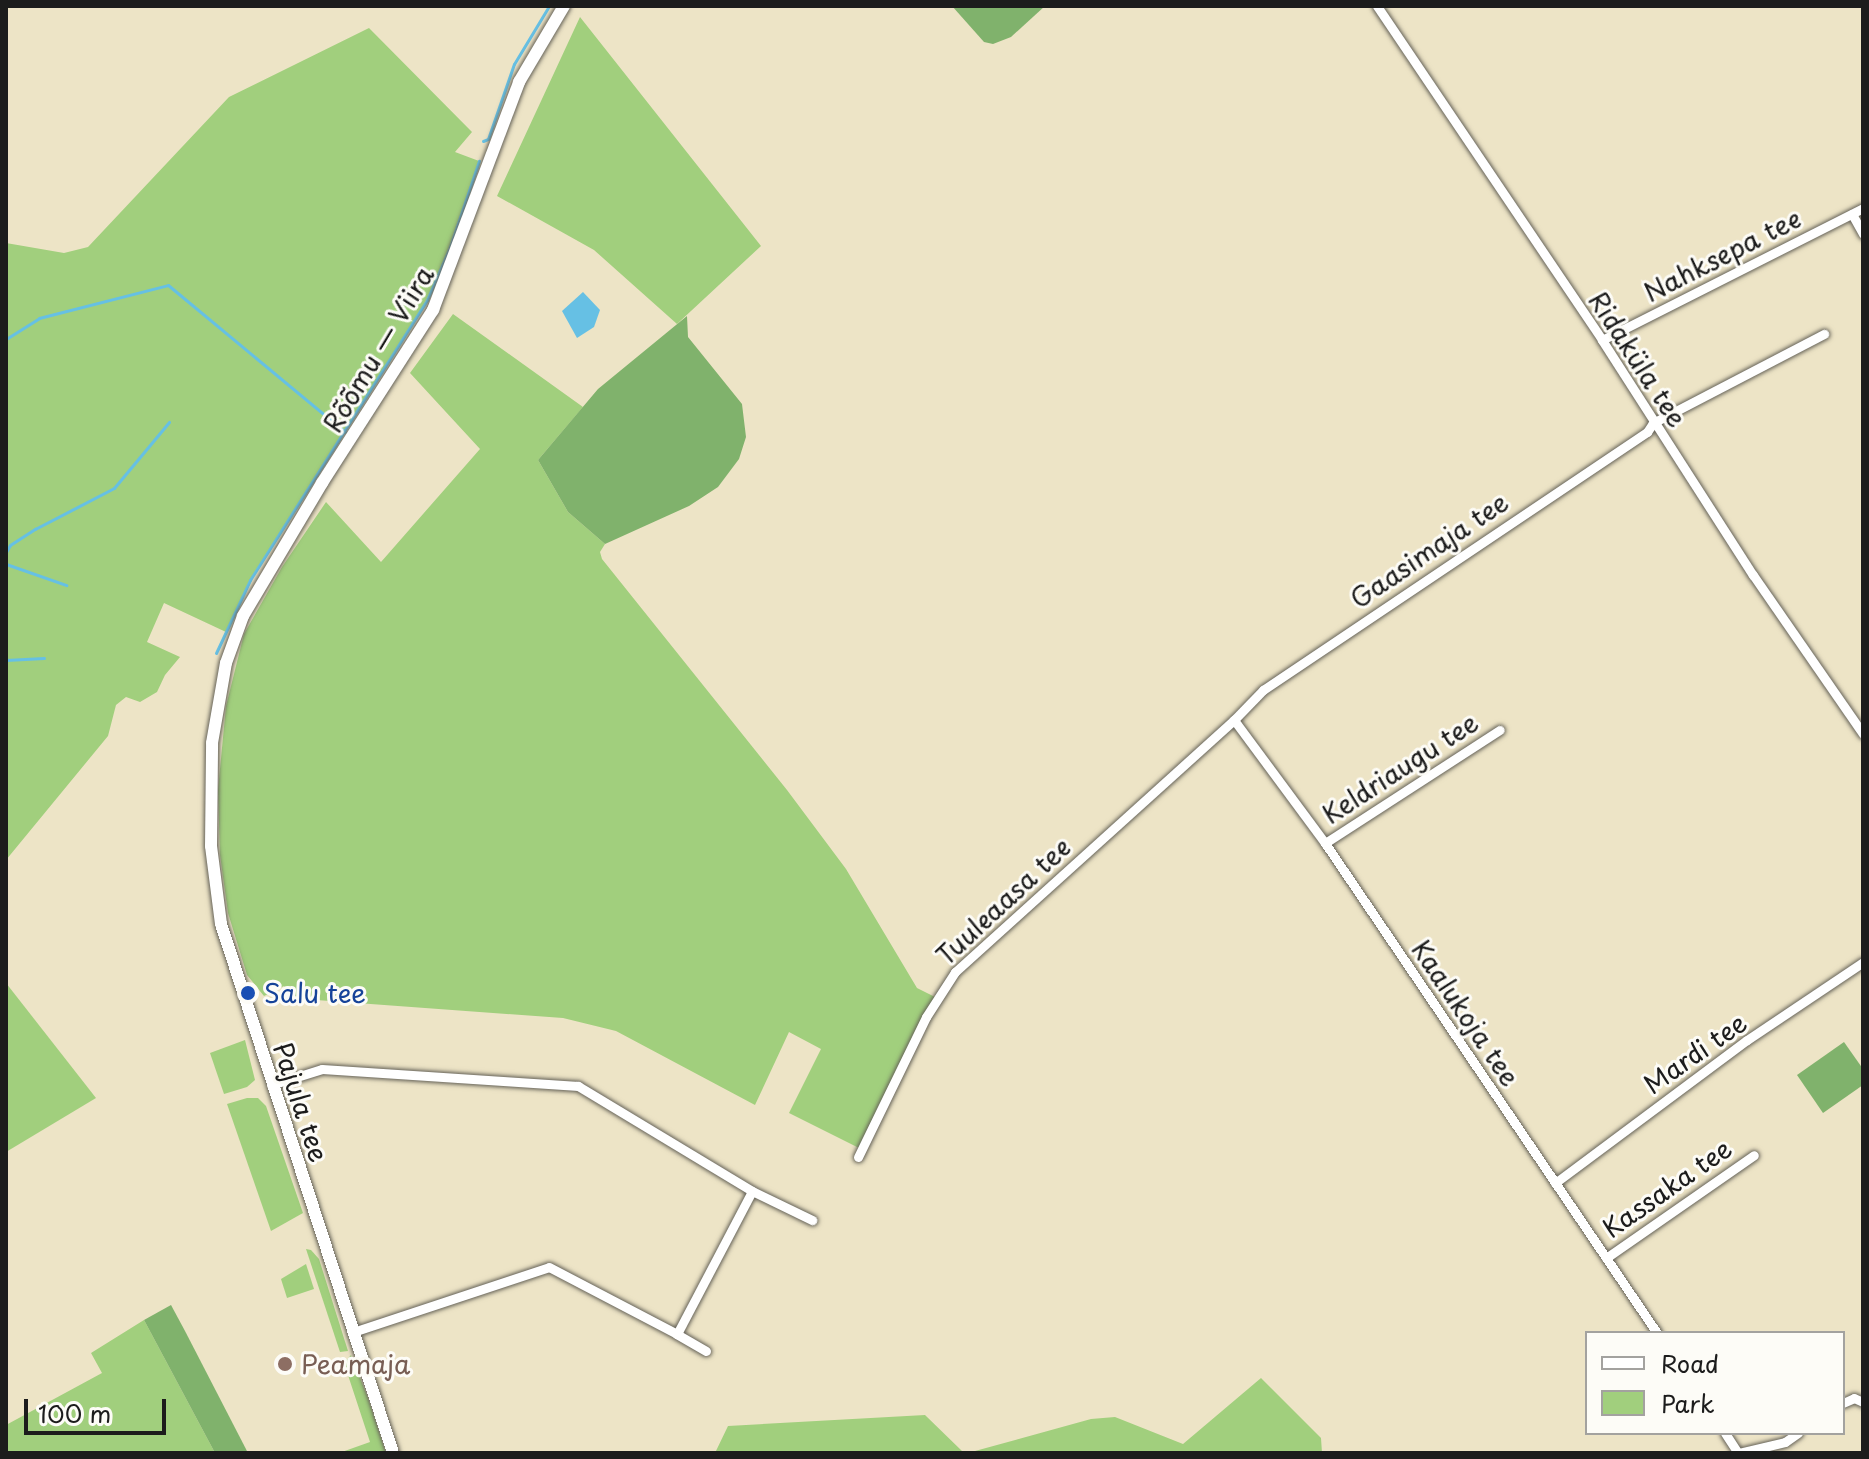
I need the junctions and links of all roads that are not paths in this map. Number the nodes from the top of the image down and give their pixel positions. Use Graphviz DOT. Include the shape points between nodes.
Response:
graph roads {
  1 [pos="564,6"];
  2 [pos="1377,6"];
  3 [pos="1863,208"];
  4 [pos="1852,214"];
  5 [pos="1863,234"];
  6 [pos="1824,334"];
  7 [pos="1602,340"];
  8 [pos="1653,423"];
  9 [pos="243,616"];
  10 [pos="1234,720"];
  11 [pos="1500,730"];
  12 [pos="1863,734"];
  13 [pos="1325,843"];
  14 [pos="1863,962"];
  15 [pos="271,1085"];
  16 [pos="1754,1155"];
  17 [pos="858,1157"];
  18 [pos="1555,1183"];
  19 [pos="752,1191"];
  20 [pos="812,1220"];
  21 [pos="1606,1258"];
  22 [pos="1656,1331"];
  23 [pos="353,1332"];
  24 [pos="677,1334"];
  25 [pos="706,1351"];
  26 [pos="1863,1391"];
  27 [pos="1858,1400"];
  28 [pos="1726,1435"];
  29 [pos="1795,1435"];
  30 [pos="393,1453"];
  31 [pos="1739,1453"];
  1 -- 9 [label="street, Rõõmu — Viira" via="519,82 433,310"];
  2 -- 7 [label="street, Ridaküla tee"];
  3 -- 4 [label="street, Nahksepa tee"];
  4 -- 5 [label="street"];
  4 -- 7 [label="street, Nahksepa tee"];
  6 -- 8 [label="street, Gaasimaja tee"];
  7 -- 8 [label="street, Ridaküla tee"];
  8 -- 10 [label="street, Gaasimaja tee" via="1647,432 1263,690"];
  8 -- 12 [label="street, Ridaküla tee"];
  9 -- 15 [label="street, Pajula tee" via="226,663 215,723 211,846 221,924"];
  10 -- 13 [label="street, Kaalukoja tee"];
  10 -- 17 [label="street, Tuuleaasa tee" via="955,972 926,1017"];
  11 -- 13 [label="street, Keldriaugu tee"];
  13 -- 18 [label="street, Kaalukoja tee"];
  14 -- 18 [label="street, Mardi tee" via="1747,1040"];
  15 -- 19 [label="street" via="322,1069 578,1086"];
  15 -- 23 [label="street, Pajula tee"];
  16 -- 21 [label="street, Kassaka tee"];
  18 -- 21 [label="street, Kaalukoja tee"];
  19 -- 20 [label="street"];
  19 -- 24 [label="street"];
  21 -- 22 [label="street, Kaalukoja tee"];
  23 -- 24 [label="street" via="549,1267"];
  23 -- 30 [label="street, Pajula tee"];
  24 -- 25 [label="street"];
  26 -- 27 [label="street"];
  28 -- 31 [label="street"];
  29 -- 31 [label="street"];
}
